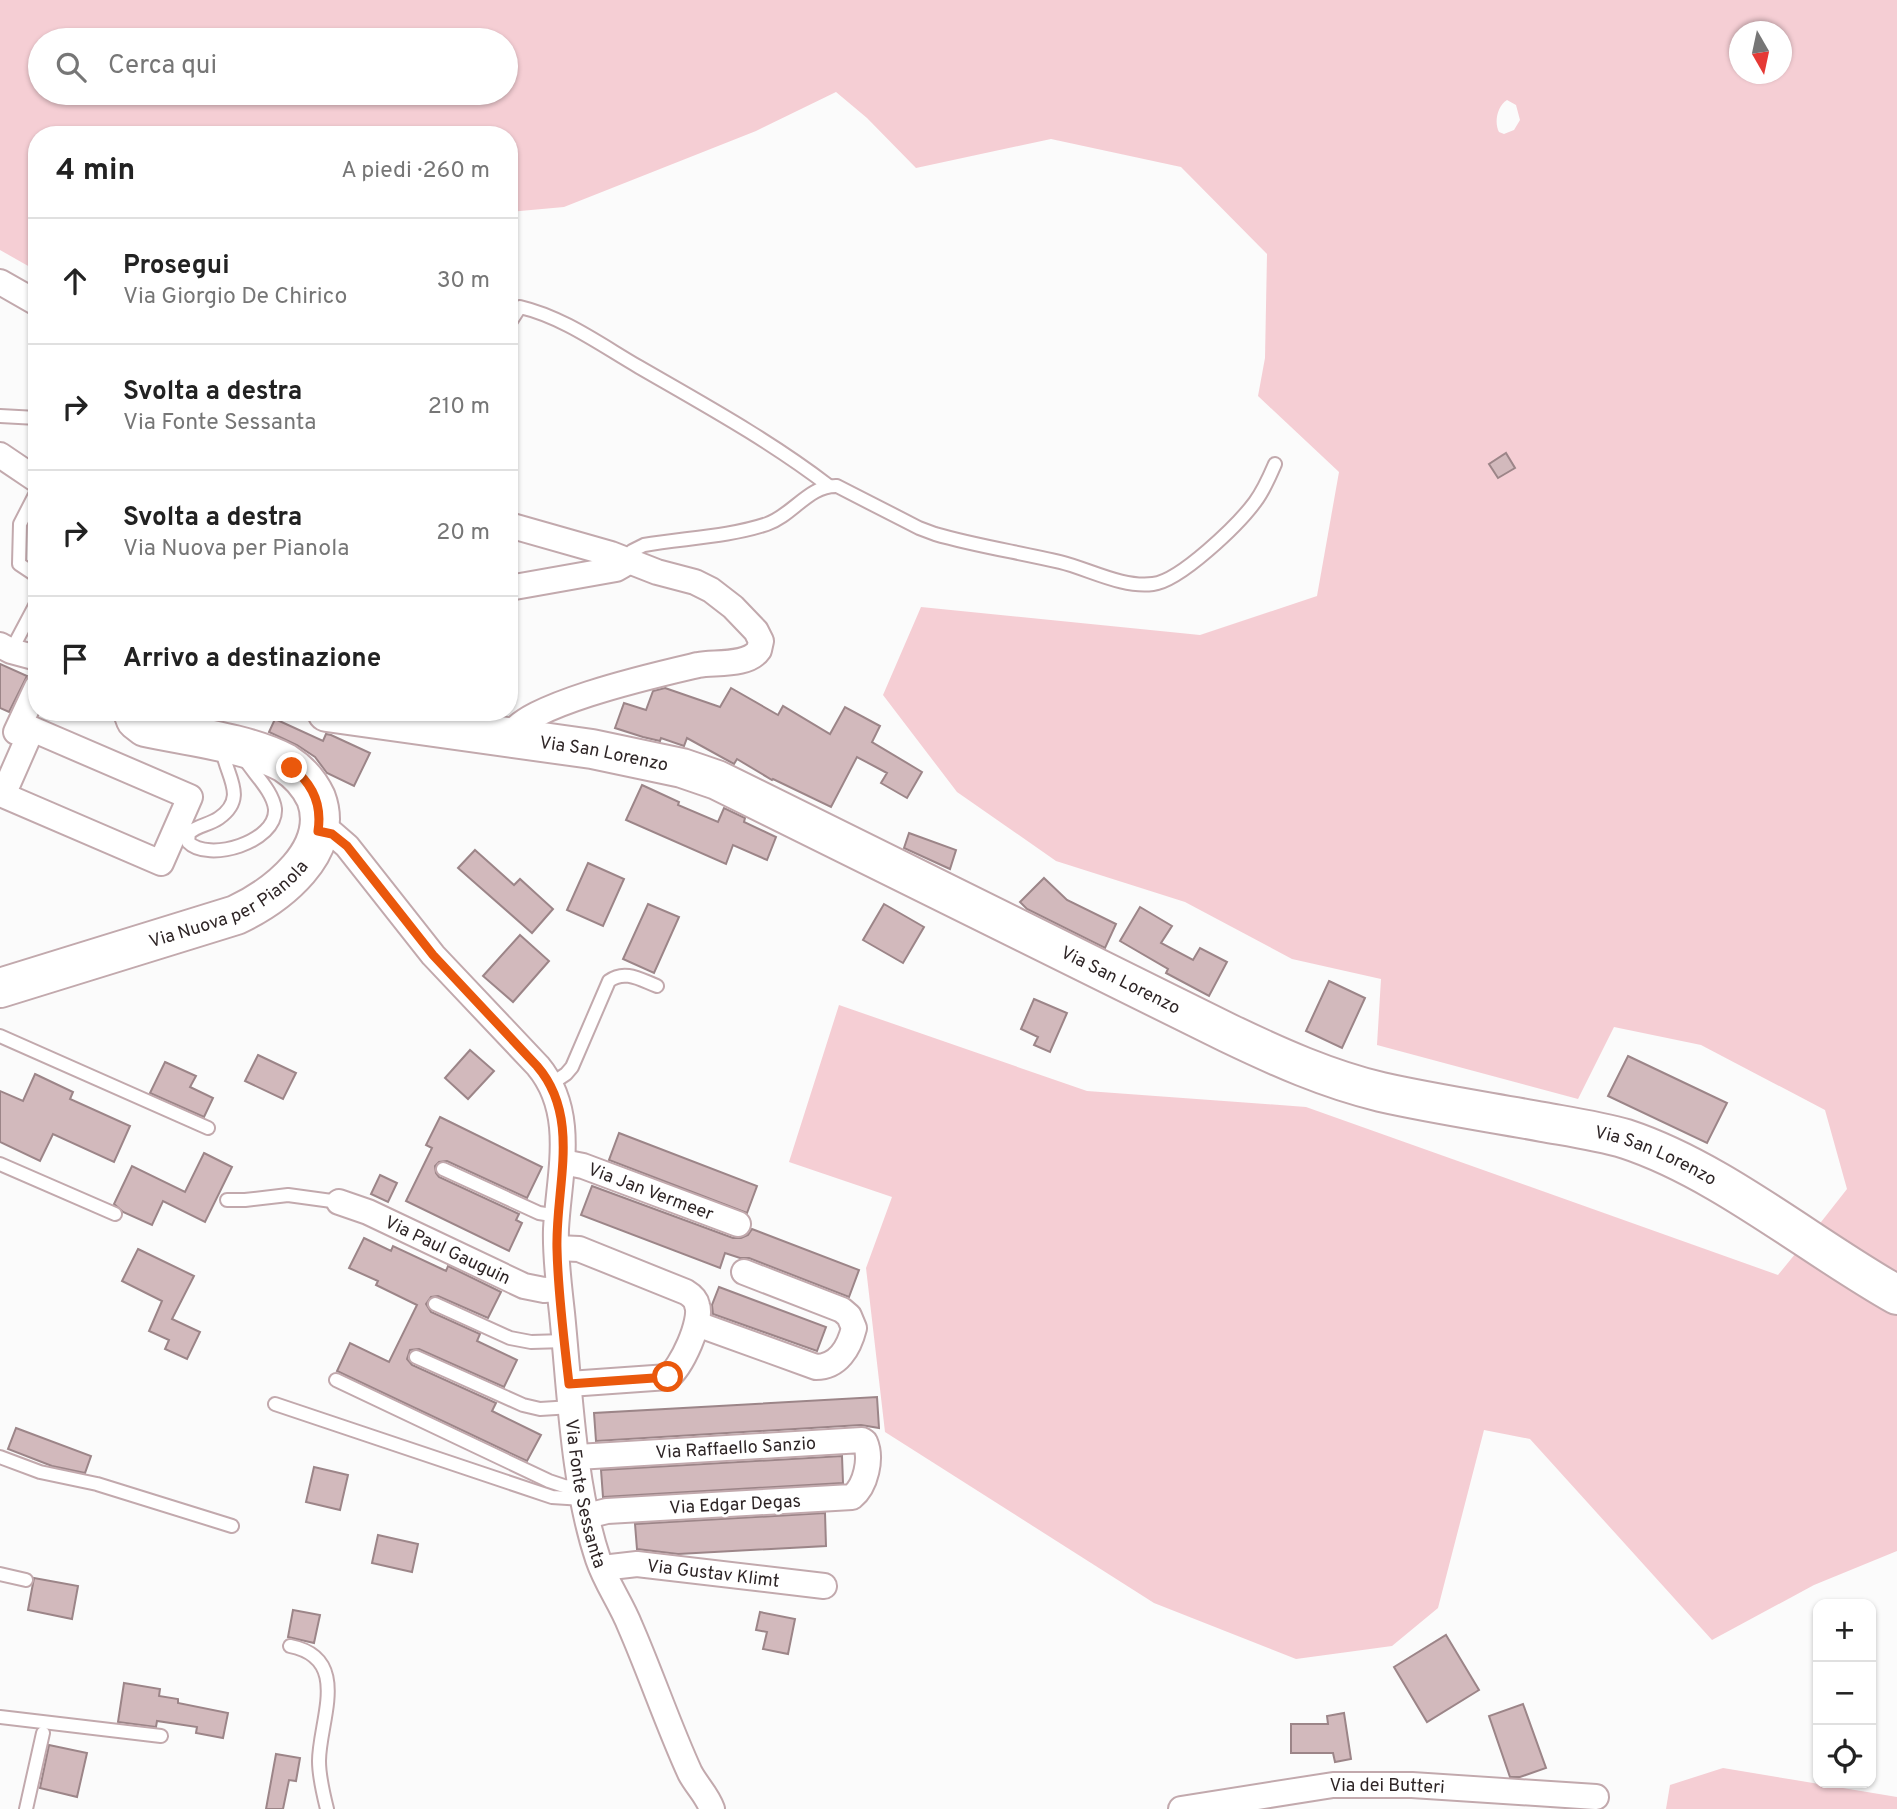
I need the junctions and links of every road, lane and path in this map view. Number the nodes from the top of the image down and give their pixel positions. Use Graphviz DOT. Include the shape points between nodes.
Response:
graph roads {
  1 [pos="0,282"];
  2 [pos="28,298"];
  3 [pos="518,310"];
  4 [pos="0,416"];
  5 [pos="28,418"];
  6 [pos="0,455"];
  7 [pos="1275,464"];
  8 [pos="28,474"];
  9 [pos="828,486"];
  10 [pos="28,508"];
  11 [pos="518,528"];
  12 [pos="626,560"];
  13 [pos="28,570"];
  14 [pos="518,586"];
  15 [pos="28,615"];
  16 [pos="5,648"];
  17 [pos="28,655"];
  18 [pos="28,706"];
  19 [pos="137,721"];
  20 [pos="393,721"];
  21 [pos="16,732"];
  22 [pos="510,737"];
  23 [pos="231,746"];
  24 [pos="2,794"];
  25 [pos="183,830"];
  26 [pos="318,831"];
  27 [pos="657,986"];
  28 [pos="0,988"];
  29 [pos="0,1037"];
  30 [pos="551,1084"];
  31 [pos="208,1128"];
  32 [pos="563,1162"];
  33 [pos="0,1164"];
  34 [pos="443,1169"];
  35 [pos="226,1200"];
  36 [pos="339,1202"];
  37 [pos="115,1214"];
  38 [pos="558,1216"];
  39 [pos="738,1224"];
  40 [pos="557,1248"];
  41 [pos="744,1272"];
  42 [pos="559,1289"];
  43 [pos="1897,1295"];
  44 [pos="435,1304"];
  45 [pos="697,1324"];
  46 [pos="565,1340"];
  47 [pos="416,1357"];
  48 [pos="336,1380"];
  49 [pos="571,1395"];
  50 [pos="275,1404"];
  51 [pos="0,1457"];
  52 [pos="578,1457"];
  53 [pos="867,1470"];
  54 [pos="584,1501"];
  55 [pos="232,1526"];
  56 [pos="602,1568"];
  57 [pos="0,1574"];
  58 [pos="26,1580"];
  59 [pos="824,1586"];
  60 [pos="290,1646"];
  61 [pos="0,1717"];
  62 [pos="43,1732"];
  63 [pos="161,1735"];
  64 [pos="1596,1797"];
  65 [pos="26,1809"];
  66 [pos="327,1809"];
  67 [pos="712,1809"];
  68 [pos="1181,1809"];
  1 -- 2 [label="street"];
  3 -- 9 [label="lane" via="537,311 575,330 791,457"];
  4 -- 5 [label="lane"];
  6 -- 8 [label="street"];
  7 -- 9 [label="lane" via="1242,518 1169,579 1150,585 935,534 847,489"];
  9 -- 12 [label="lane" via="768,523 644,545"];
  10 -- 13 [label="lane" via="20,524 19,564"];
  11 -- 12 [label="street"];
  12 -- 14 [label="street" via="616,569"];
  12 -- 22 [label="street" via="695,582 723,597 756,631 760,650 743,660 700,665 574,699 524,721"];
  15 -- 16 [label="lane"];
  16 -- 17 [label="street"];
  18 -- 21 [label="street"];
  19 -- 23 [label="main road" via="145,727"];
  20 -- 22 [label="main road, Via San Lorenzo"];
  22 -- 43 [label="main road, Via San Lorenzo" via="640,758 718,780 1228,1033 1344,1082 1626,1139 1722,1185"];
  23 -- 25 [label="lane" via="223,760 233,786 232,806 215,821"];
  23 -- 25 [label="lane" via="274,804 270,825 251,841 220,849 193,847"];
  23 -- 26 [label="main road" via="282,762 301,775 317,802"];
  24 -- 25 [label="street" via="161,863"];
  24 -- 25 [label="street" via="32,729 190,797"];
  26 -- 28 [label="main road, Via Nuova per Pianola" via="300,866 252,908"];
  26 -- 30 [label="street, Via Fonte Sessanta" via="332,834 347,846 433,955"];
  27 -- 30 [label="lane" via="627,975 609,981 572,1067"];
  29 -- 31 [label="lane"];
  30 -- 32 [label="street, Via Fonte Sessanta" via="563,1131"];
  32 -- 38 [label="street, Via Fonte Sessanta"];
  32 -- 39 [label="street, Via Jan Vermeer"];
  33 -- 37 [label="lane"];
  34 -- 38 [label="lane" via="539,1213"];
  35 -- 36 [label="lane" via="288,1195"];
  36 -- 42 [label="street, Via Paul Gauguin" via="524,1286"];
  38 -- 40 [label="street, Via Fonte Sessanta"];
  40 -- 42 [label="street, Via Fonte Sessanta"];
  40 -- 45 [label="street" via="579,1249 686,1292 697,1303"];
  41 -- 45 [label="street" via="849,1316 852,1335 835,1363 816,1367"];
  42 -- 46 [label="street, Via Fonte Sessanta"];
  44 -- 46 [label="lane" via="510,1338"];
  45 -- 49 [label="street" via="668,1377"];
  46 -- 49 [label="street, Via Fonte Sessanta"];
  47 -- 49 [label="lane" via="523,1405 541,1409"];
  48 -- 54 [label="lane" via="564,1486"];
  49 -- 52 [label="street, Via Fonte Sessanta"];
  50 -- 54 [label="lane" via="552,1497"];
  51 -- 55 [label="lane"];
  52 -- 53 [label="street, Via Raffaello Sanzio" via="862,1440 868,1446"];
  52 -- 54 [label="street, Via Fonte Sessanta"];
  53 -- 54 [label="street, Via Edgar Degas" via="852,1497 607,1511"];
  54 -- 56 [label="street, Via Fonte Sessanta"];
  56 -- 59 [label="street, Via Gustav Klimt" via="636,1564"];
  56 -- 67 [label="street, Via Fonte Sessanta" via="690,1772"];
  57 -- 58 [label="lane"];
  60 -- 66 [label="lane" via="308,1650 327,1677 329,1698 318,1759"];
  61 -- 63 [label="lane"];
  62 -- 65 [label="lane"];
  64 -- 68 [label="street, Via dei Butteri" via="1412,1785 1333,1785"];
}
